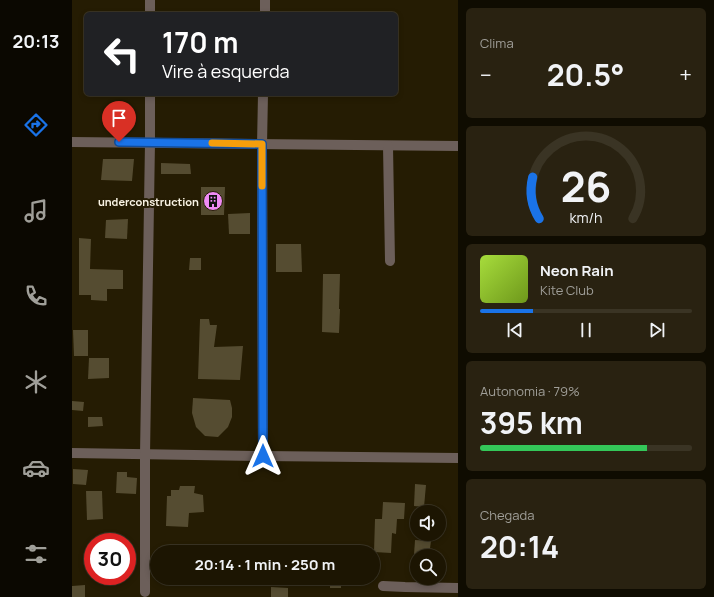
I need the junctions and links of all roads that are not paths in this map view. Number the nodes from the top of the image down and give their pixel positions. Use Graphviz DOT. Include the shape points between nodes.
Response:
graph roads {
  1 [pos="150,0"];
  2 [pos="265,0"];
  3 [pos="150,12"];
  4 [pos="264,12"];
  5 [pos="150,96"];
  6 [pos="263,96"];
  7 [pos="72,142"];
  8 [pos="150,142"];
  9 [pos="262,144"];
  10 [pos="388,146"];
  11 [pos="458,146"];
  12 [pos="390,261"];
  13 [pos="72,453"];
  14 [pos="145,454"];
  15 [pos="263,456"];
  16 [pos="458,458"];
  17 [pos="383,586"];
  18 [pos="458,588"];
  19 [pos="145,592"];
  1 -- 3 [label="street"];
  2 -- 4 [label="street"];
  5 -- 8 [label="street"];
  6 -- 9 [label="street"];
  7 -- 8 [label="street"];
  8 -- 9 [label="street"];
  8 -- 14 [label="street"];
  9 -- 10 [label="street"];
  9 -- 15 [label="street"];
  10 -- 11 [label="street"];
  10 -- 12 [label="street"];
  13 -- 14 [label="street"];
  14 -- 15 [label="street"];
  14 -- 19 [label="street"];
  15 -- 16 [label="street"];
  17 -- 18 [label="street"];
}
